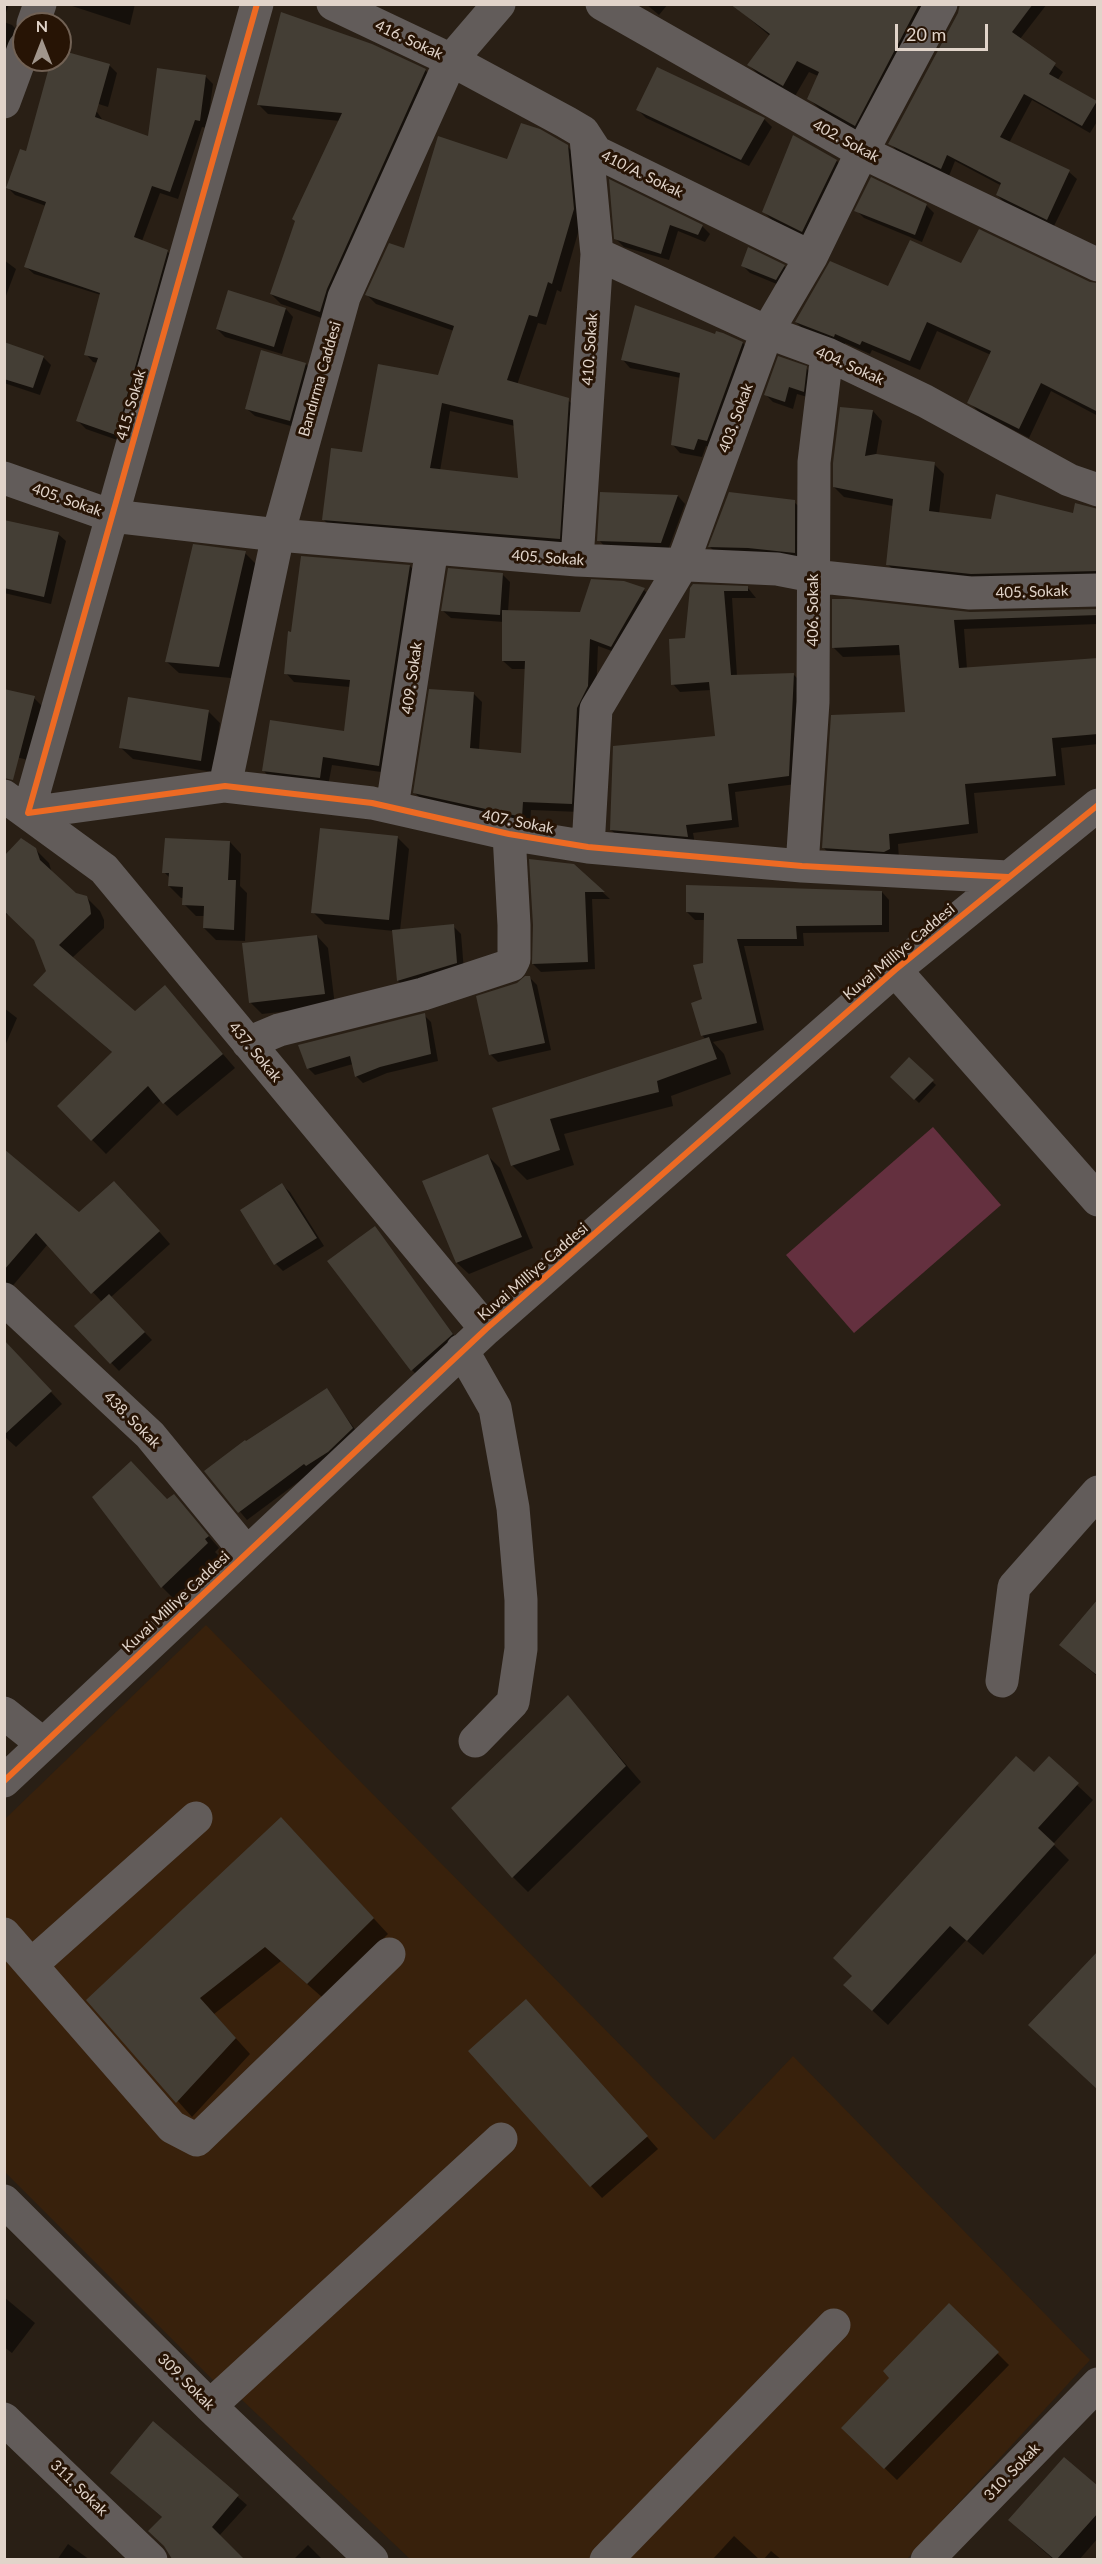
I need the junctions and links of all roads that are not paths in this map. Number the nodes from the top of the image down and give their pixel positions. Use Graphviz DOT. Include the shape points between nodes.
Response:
graph roads {
  1 [pos="257,4"];
  2 [pos="333,4"];
  3 [pos="499,4"];
  4 [pos="602,4"];
  5 [pos="941,4"];
  6 [pos="452,60"];
  7 [pos="15,72"];
  8 [pos="4,102"];
  9 [pos="586,138"];
  10 [pos="862,152"];
  11 [pos="597,254"];
  12 [pos="811,257"];
  13 [pos="1098,265"];
  14 [pos="767,332"];
  15 [pos="827,354"];
  16 [pos="4,478"];
  17 [pos="1098,490"];
  18 [pos="112,516"];
  19 [pos="278,535"];
  20 [pos="432,548"];
  21 [pos="577,560"];
  22 [pos="682,565"];
  23 [pos="813,576"];
  24 [pos="1098,590"];
  25 [pos="225,786"];
  26 [pos="16,804"];
  27 [pos="1098,805"];
  28 [pos="392,807"];
  29 [pos="508,834"];
  30 [pos="588,847"];
  31 [pos="802,866"];
  32 [pos="1008,877"];
  33 [pos="895,970"];
  34 [pos="248,1043"];
  35 [pos="1098,1200"];
  36 [pos="4,1299"];
  37 [pos="486,1329"];
  38 [pos="462,1350"];
  39 [pos="1098,1492"];
  40 [pos="246,1552"];
  41 [pos="1002,1681"];
  42 [pos="4,1713"];
  43 [pos="475,1741"];
  44 [pos="43,1744"];
  45 [pos="4,1780"];
  46 [pos="196,1818"];
  47 [pos="4,1934"];
  48 [pos="389,1954"];
  49 [pos="31,1965"];
  50 [pos="501,2139"];
  51 [pos="4,2201"];
  52 [pos="834,2325"];
  53 [pos="1098,2384"];
  54 [pos="210,2406"];
  55 [pos="4,2419"];
  56 [pos="151,2559"];
  57 [pos="372,2559"];
  58 [pos="606,2559"];
  59 [pos="927,2559"];
  1 -- 18 [label="street, 415. Sokak"];
  2 -- 6 [label="street, 416. Sokak"];
  3 -- 6 [label="street, Bandırma Caddesi"];
  4 -- 10 [label="street, 402. Sokak"];
  5 -- 10 [label="street, 403. Sokak"];
  6 -- 9 [label="street, 410/A. Sokak" via="566,122"];
  6 -- 19 [label="street, Bandırma Caddesi" via="344,297"];
  7 -- 8 [label="street"];
  9 -- 11 [label="street, 410. Sokak"];
  9 -- 12 [label="street, 410/A. Sokak" via="596,152"];
  10 -- 12 [label="street, 403. Sokak"];
  10 -- 13 [label="street, 402. Sokak"];
  11 -- 14 [label="street, 404. Sokak"];
  11 -- 21 [label="street, 410. Sokak"];
  12 -- 14 [label="street, 403. Sokak"];
  14 -- 15 [label="street, 404. Sokak"];
  14 -- 22 [label="street, 403. Sokak"];
  15 -- 17 [label="street, 404. Sokak" via="925,401 1069,480"];
  15 -- 23 [label="street, 406. Sokak" via="814,462"];
  16 -- 18 [label="street, 405. Sokak"];
  18 -- 19 [label="street, 405. Sokak"];
  18 -- 26 [label="street, 415. Sokak"];
  19 -- 20 [label="street, 405. Sokak"];
  19 -- 25 [label="street, Bandırma Caddesi"];
  20 -- 21 [label="street, 405. Sokak"];
  20 -- 28 [label="street, 409. Sokak"];
  21 -- 22 [label="street, 405. Sokak"];
  22 -- 23 [label="street, 405. Sokak" via="777,568"];
  22 -- 30 [label="street, 403. Sokak" via="596,709"];
  23 -- 24 [label="street, 405. Sokak" via="970,593"];
  23 -- 31 [label="street, 406. Sokak" via="813,702"];
  25 -- 26 [label="street, 407. Sokak"];
  25 -- 28 [label="street, 407. Sokak"];
  26 -- 34 [label="street, 437. Sokak" via="104,869"];
  27 -- 32 [label="street, Kuvai Milliye Caddesi"];
  28 -- 29 [label="street, 407. Sokak"];
  29 -- 30 [label="street, 407. Sokak"];
  29 -- 34 [label="street" via="514,925 512,965 423,994 279,1030"];
  30 -- 31 [label="street, 407. Sokak"];
  31 -- 32 [label="street, 407. Sokak"];
  32 -- 33 [label="street, Kuvai Milliye Caddesi"];
  33 -- 35 [label="street"];
  33 -- 37 [label="street, Kuvai Milliye Caddesi"];
  34 -- 37 [label="street, 437. Sokak"];
  36 -- 40 [label="street, 438. Sokak" via="150,1435"];
  37 -- 38 [label="street, Kuvai Milliye Caddesi"];
  38 -- 40 [label="street, Kuvai Milliye Caddesi"];
  38 -- 43 [label="street" via="495,1408 513,1508 521,1600 521,1649 513,1702"];
  39 -- 41 [label="street" via="1014,1587"];
  40 -- 44 [label="street, Kuvai Milliye Caddesi"];
  42 -- 44 [label="street"];
  44 -- 45 [label="street, Kuvai Milliye Caddesi"];
  46 -- 49 [label="street"];
  47 -- 49 [label="street"];
  48 -- 49 [label="street" via="197,2140 172,2127"];
  50 -- 54 [label="street"];
  51 -- 54 [label="street, 309. Sokak"];
  52 -- 58 [label="street"];
  53 -- 59 [label="street, 310. Sokak"];
  54 -- 57 [label="street, 309. Sokak"];
  55 -- 56 [label="street, 311. Sokak"];
}
